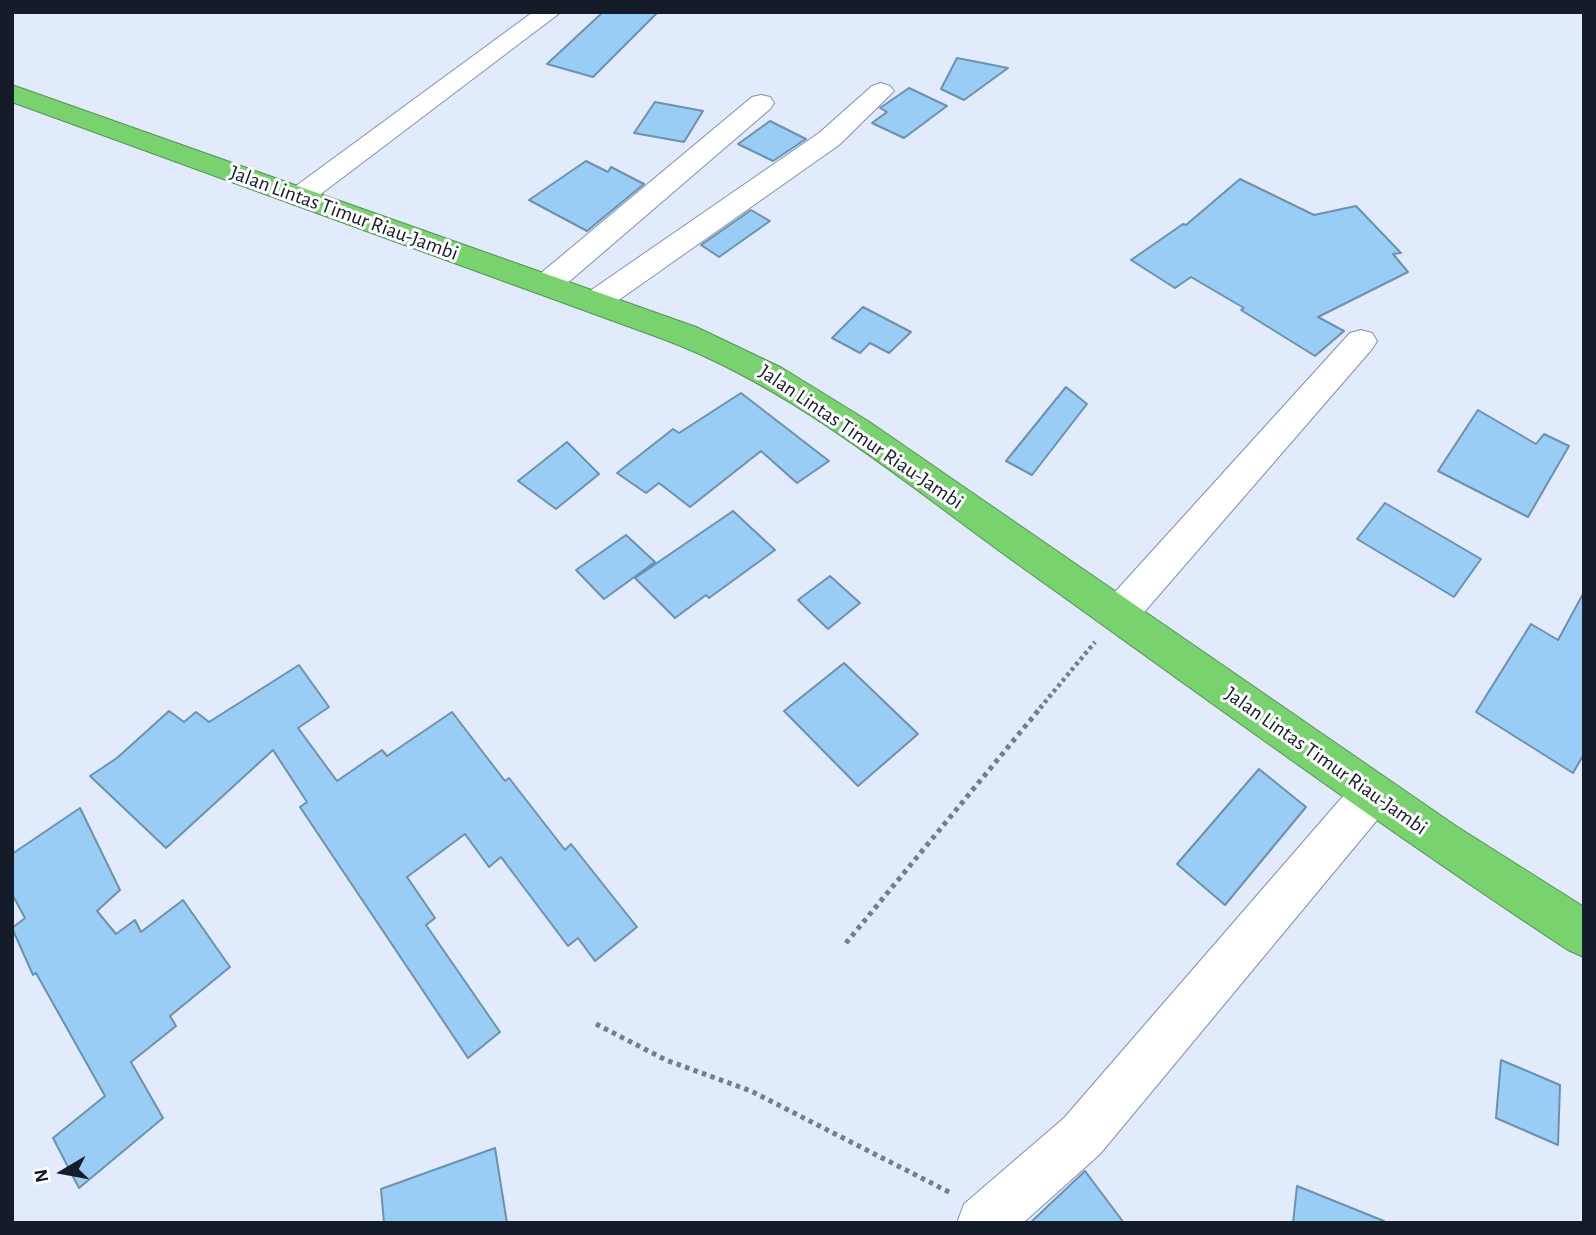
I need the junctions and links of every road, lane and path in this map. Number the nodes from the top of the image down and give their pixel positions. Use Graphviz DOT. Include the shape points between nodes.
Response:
graph roads {
  1 [pos="548,12"];
  2 [pos="881,91"];
  3 [pos="12,93"];
  4 [pos="761,103"];
  5 [pos="299,197"];
  6 [pos="546,285"];
  7 [pos="595,302"];
  8 [pos="1361,341"];
  9 [pos="1119,614"];
  10 [pos="1372,794"];
  11 [pos="1584,934"];
  12 [pos="846,943"];
  13 [pos="596,1024"];
  14 [pos="988,1219"];
  1 -- 5 [label="street"];
  2 -- 7 [label="street" via="829,139"];
  3 -- 5 [label="highway, Jalan Lintas Timur Riau-Jambi"];
  4 -- 6 [label="street"];
  5 -- 6 [label="highway, Jalan Lintas Timur Riau-Jambi"];
  6 -- 7 [label="highway, Jalan Lintas Timur Riau-Jambi"];
  7 -- 9 [label="highway, Jalan Lintas Timur Riau-Jambi" via="713,346 784,383"];
  8 -- 9 [label="street"];
  9 -- 10 [label="highway, Jalan Lintas Timur Riau-Jambi"];
  9 -- 12 [label="path"];
  10 -- 11 [label="highway, Jalan Lintas Timur Riau-Jambi"];
  10 -- 14 [label="street" via="1082,1136"];
  13 -- 14 [label="path" via="666,1060 751,1091"];
}
